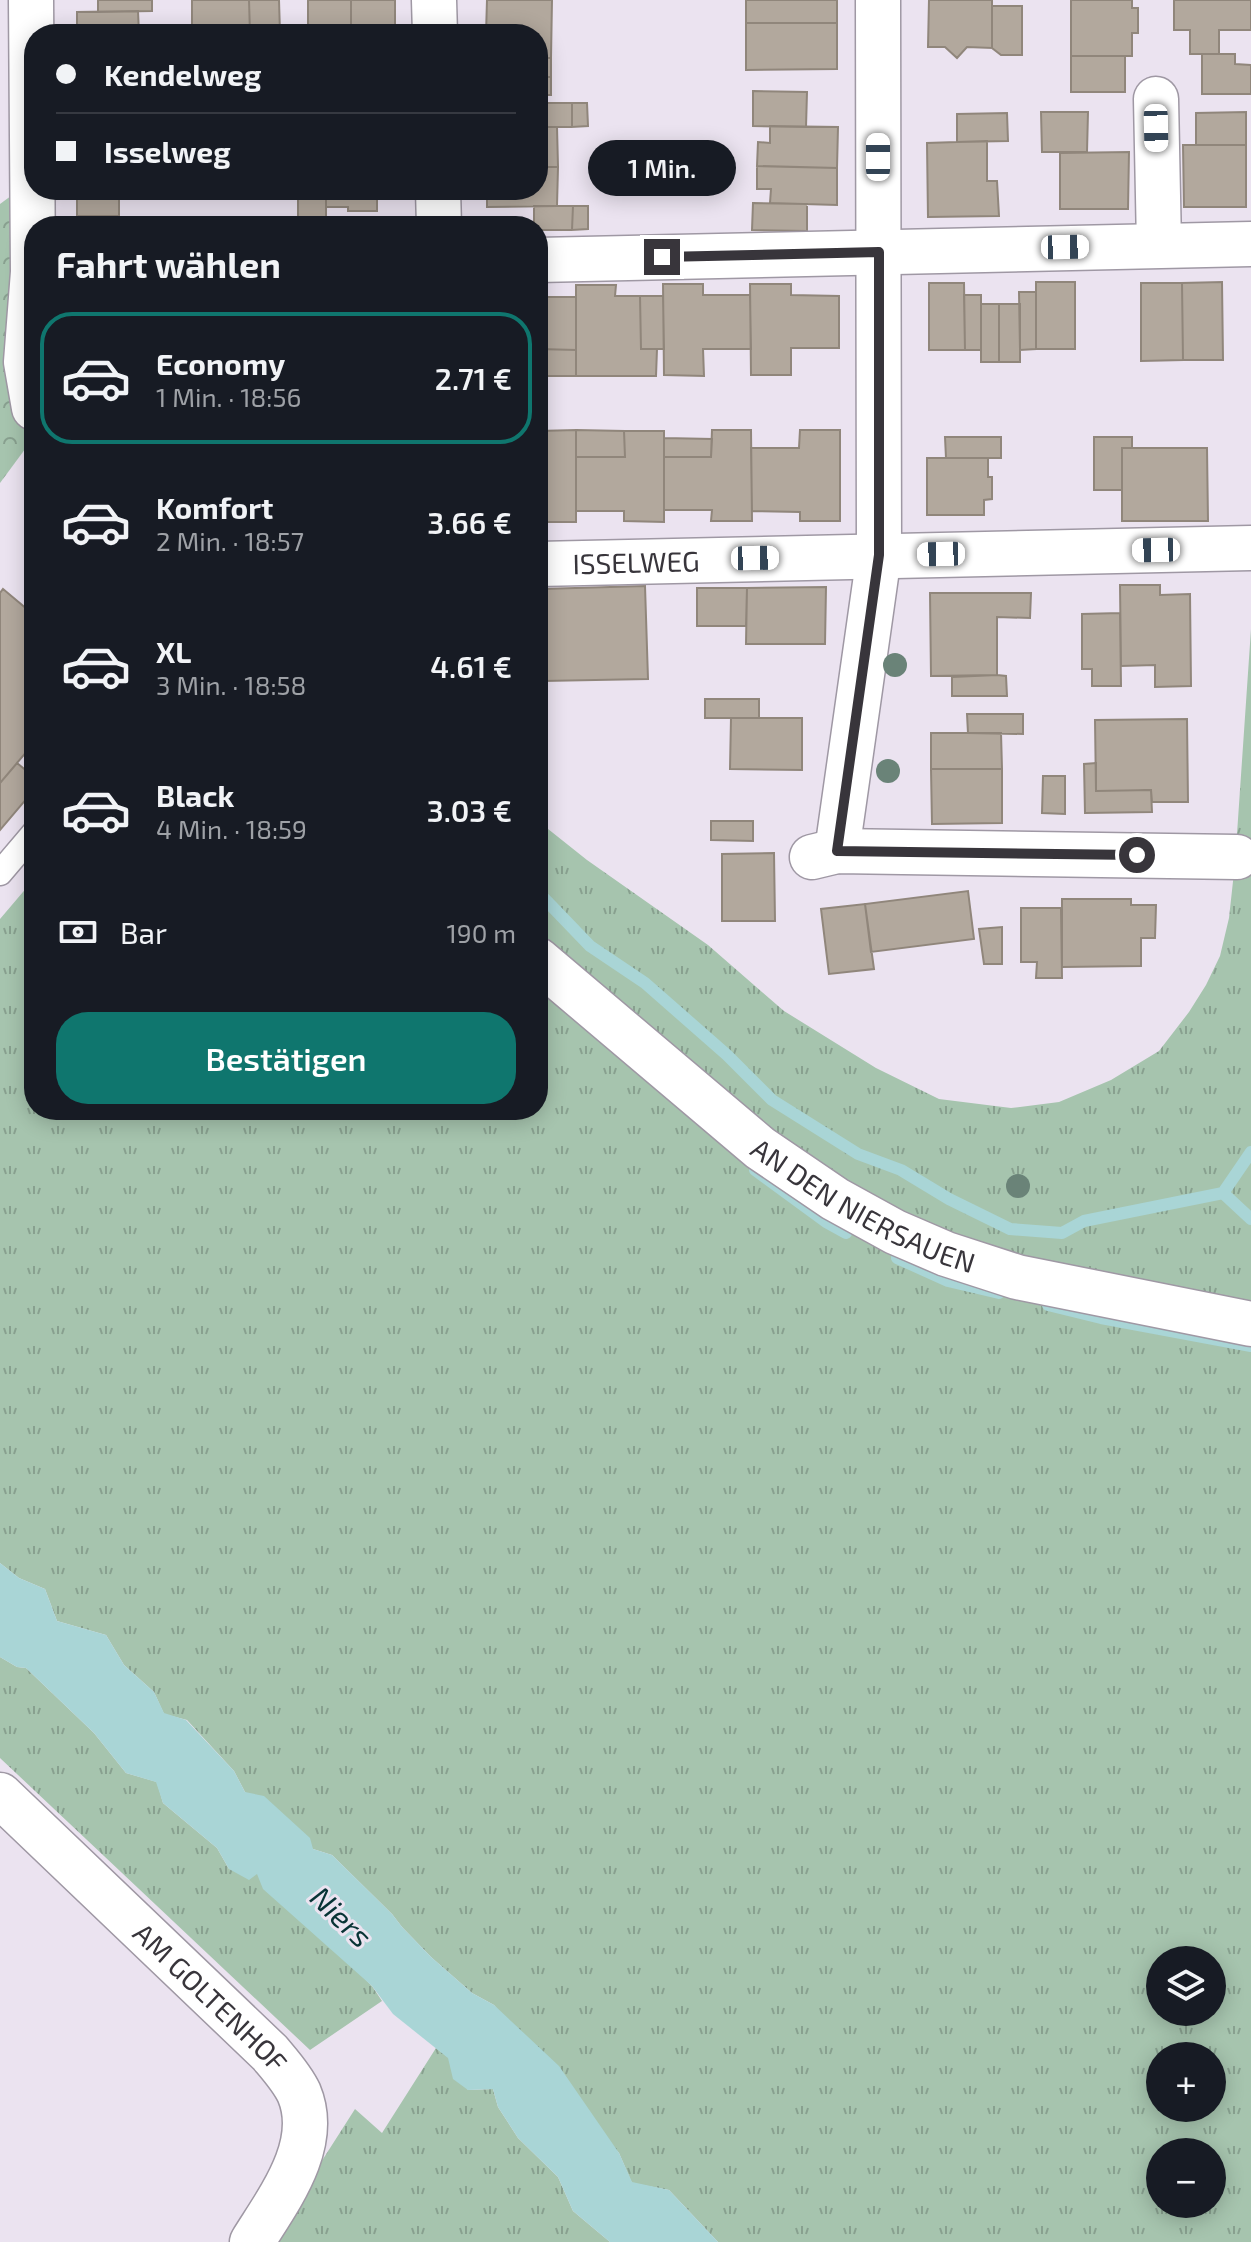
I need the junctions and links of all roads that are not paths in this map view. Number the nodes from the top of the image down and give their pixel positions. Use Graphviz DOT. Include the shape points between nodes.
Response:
graph roads {
  1 [pos="31,0"];
  2 [pos="434,0"];
  3 [pos="878,0"];
  4 [pos="31,24"];
  5 [pos="435,24"];
  6 [pos="1156,99"];
  7 [pos="1251,244"];
  8 [pos="1159,245"];
  9 [pos="879,252"];
  10 [pos="548,260"];
  11 [pos="1251,548"];
  12 [pos="879,555"];
  13 [pos="548,564"];
  14 [pos="24,845"];
  15 [pos="1237,857"];
  16 [pos="0,873"];
  17 [pos="548,968"];
  18 [pos="1251,1324"];
  19 [pos="0,1795"];
  20 [pos="252,2242"];
  1 -- 4 [label="street"];
  2 -- 5 [label="street"];
  3 -- 9 [label="street"];
  6 -- 8 [label="street"];
  7 -- 8 [label="street"];
  8 -- 9 [label="street"];
  9 -- 10 [label="street"];
  9 -- 12 [label="street"];
  11 -- 12 [label="street, ISSELWEG"];
  12 -- 13 [label="street, ISSELWEG"];
  12 -- 15 [label="street" via="824,854"];
  14 -- 16 [label="lane"];
  17 -- 18 [label="street, AN DEN NIERSAUEN" via="760,1148 895,1232 1017,1277"];
  19 -- 20 [label="street, AM GOLTENHOF" via="270,2053 292,2082 304,2116 303,2140 284,2191"];
}
